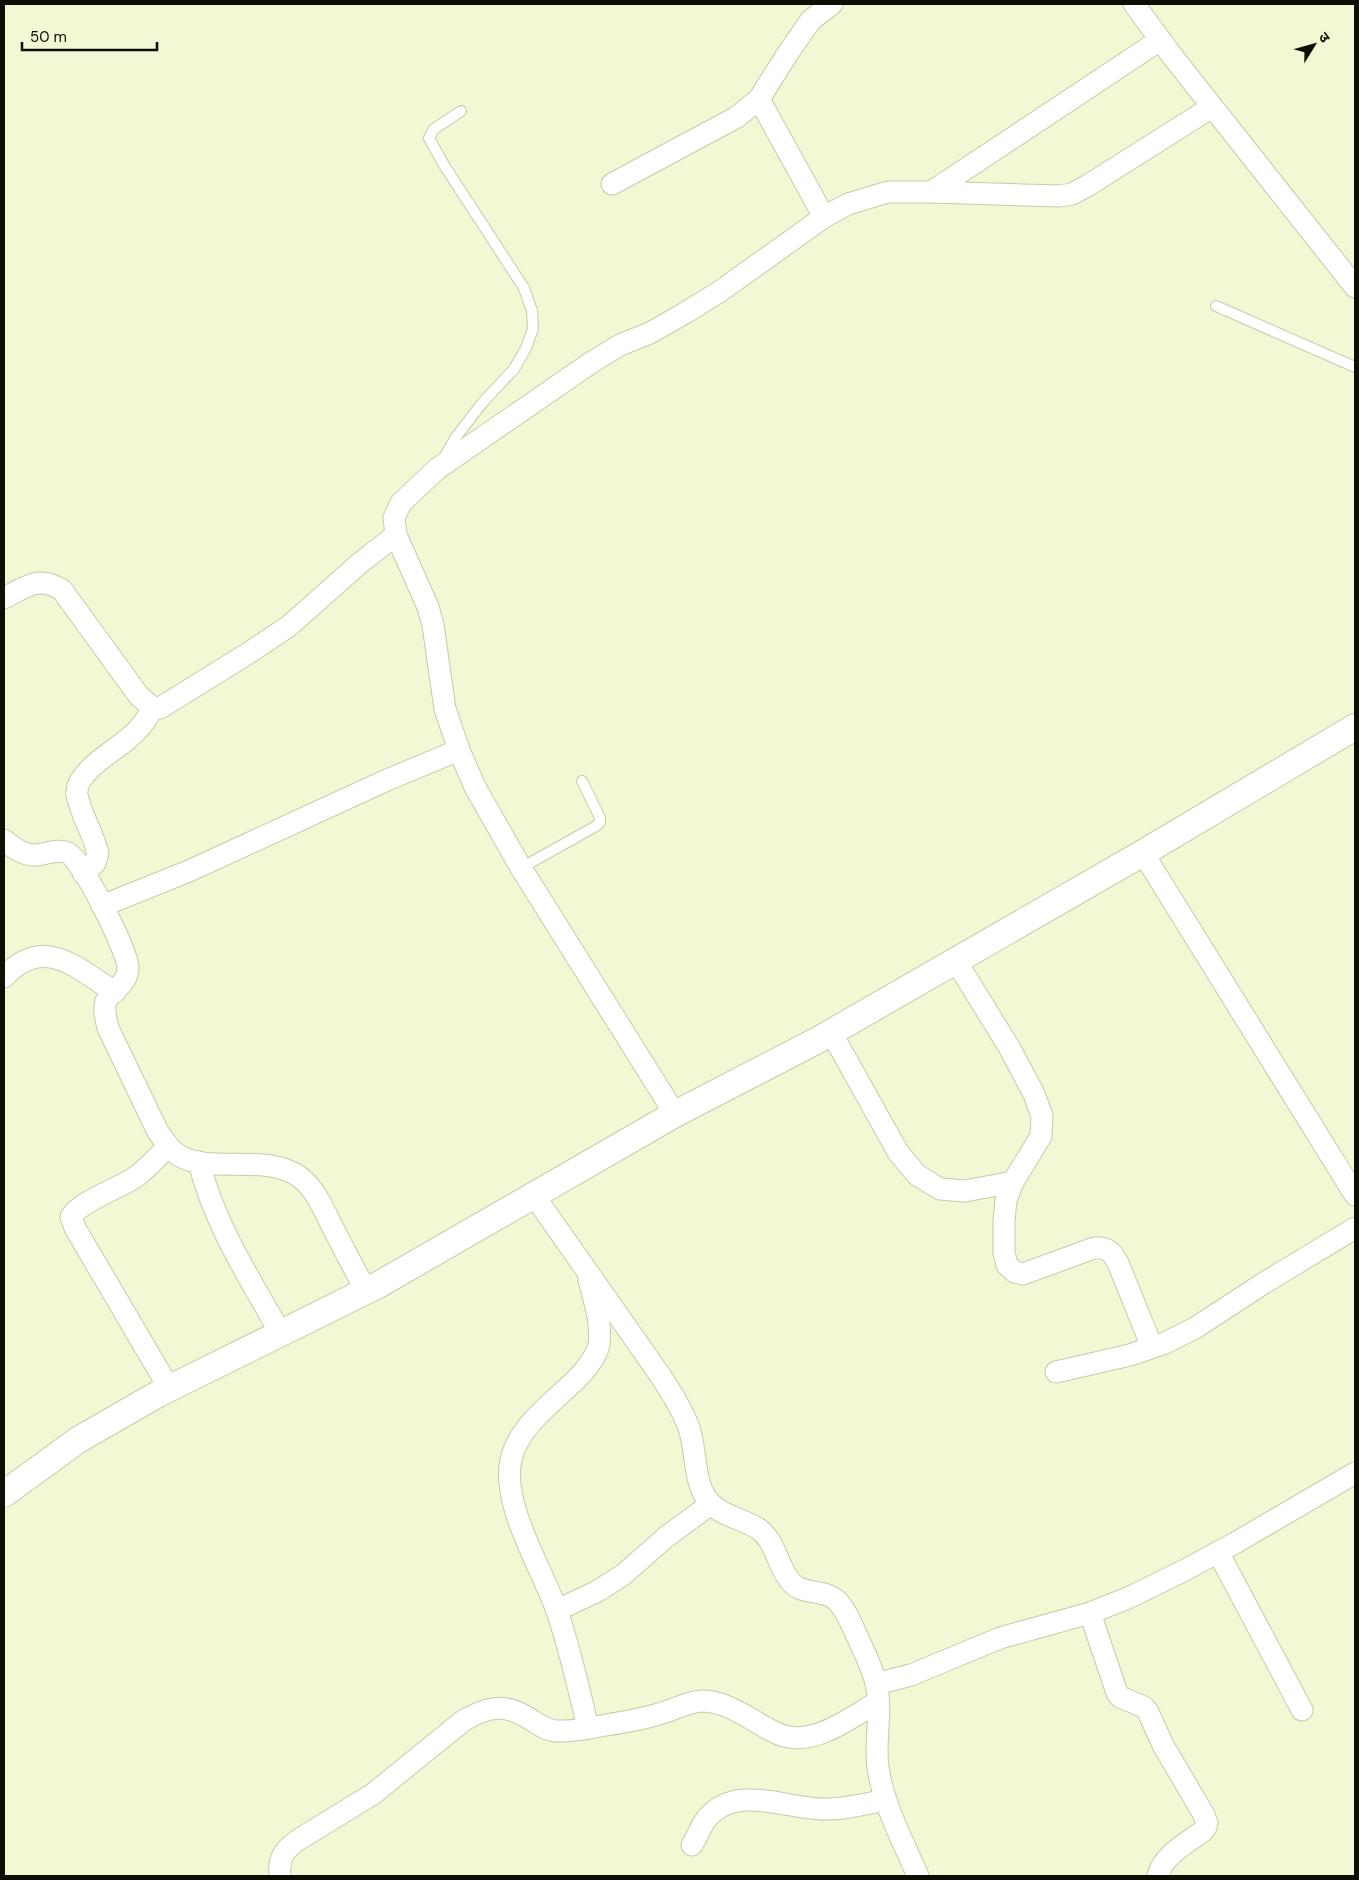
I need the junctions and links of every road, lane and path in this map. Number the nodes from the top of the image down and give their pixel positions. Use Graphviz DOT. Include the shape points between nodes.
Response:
graph roads {
  1 [pos="832,4"];
  2 [pos="1134,4"];
  3 [pos="1160,40"];
  4 [pos="759,99"];
  5 [pos="1212,107"];
  6 [pos="461,111"];
  7 [pos="612,184"];
  8 [pos="931,192"];
  9 [pos="824,217"];
  10 [pos="1355,287"];
  11 [pos="1216,306"];
  12 [pos="1355,367"];
  13 [pos="437,469"];
  14 [pos="396,535"];
  15 [pos="4,598"];
  16 [pos="153,708"];
  17 [pos="1355,727"];
  18 [pos="459,750"];
  19 [pos="582,781"];
  20 [pos="4,840"];
  21 [pos="1143,853"];
  22 [pos="521,868"];
  23 [pos="84,873"];
  24 [pos="102,906"];
  25 [pos="956,961"];
  26 [pos="4,977"];
  27 [pos="115,992"];
  28 [pos="831,1032"];
  29 [pos="675,1114"];
  30 [pos="168,1146"];
  31 [pos="199,1162"];
  32 [pos="1013,1182"];
  33 [pos="533,1194"];
  34 [pos="1355,1195"];
  35 [pos="1355,1228"];
  36 [pos="587,1270"];
  37 [pos="366,1291"];
  38 [pos="280,1334"];
  39 [pos="1152,1347"];
  40 [pos="1056,1372"];
  41 [pos="169,1388"];
  42 [pos="44,1464"];
  43 [pos="1355,1473"];
  44 [pos="4,1480"];
  45 [pos="4,1494"];
  46 [pos="711,1504"];
  47 [pos="1218,1552"];
  48 [pos="557,1610"];
  49 [pos="1090,1613"];
  50 [pos="877,1693"];
  51 [pos="1302,1710"];
  52 [pos="588,1728"];
  53 [pos="886,1800"];
  54 [pos="692,1846"];
  55 [pos="280,1876"];
  56 [pos="918,1876"];
  57 [pos="1158,1876"];
  1 -- 4 [label="street" via="811,20"];
  2 -- 3 [label="street"];
  3 -- 5 [label="street"];
  3 -- 8 [label="street"];
  4 -- 7 [label="street" via="737,117"];
  4 -- 9 [label="street"];
  5 -- 8 [label="street" via="1072,194 1030,196"];
  5 -- 10 [label="street"];
  6 -- 13 [label="lane" via="434,129 429,138 524,288 532,311 533,329 514,369 456,437"];
  8 -- 9 [label="street" via="888,192 848,204"];
  9 -- 13 [label="street" via="719,292 650,333 620,345 592,362"];
  11 -- 12 [label="lane"];
  13 -- 14 [label="street" via="401,503 394,518"];
  14 -- 16 [label="street" via="289,626 168,704"];
  14 -- 18 [label="street" via="433,626 445,709"];
  15 -- 16 [label="street" via="41,582 52,583 62,590 139,696"];
  16 -- 23 [label="street" via="146,721 130,737 90,768 78,782 80,809 98,853 95,863"];
  17 -- 21 [label="street"];
  18 -- 22 [label="street" via="475,787"];
  18 -- 24 [label="street" via="189,871"];
  19 -- 22 [label="lane" via="600,822"];
  20 -- 23 [label="street" via="16,850 33,855 68,853"];
  21 -- 25 [label="street"];
  21 -- 34 [label="street"];
  22 -- 29 [label="street"];
  23 -- 24 [label="street"];
  24 -- 27 [label="street" via="127,957 128,970 124,982"];
  25 -- 28 [label="street"];
  25 -- 32 [label="street" via="1009,1047 1042,1116 1041,1136"];
  26 -- 27 [label="street" via="37,955 52,956"];
  27 -- 30 [label="street" via="106,1001 108,1028 158,1132"];
  28 -- 29 [label="street"];
  28 -- 32 [label="street" via="898,1152 917,1175 940,1189 964,1191"];
  29 -- 33 [label="street"];
  30 -- 31 [label="street" via="179,1156"];
  30 -- 41 [label="street" via="136,1176 83,1204 71,1217"];
  31 -- 37 [label="street" via="276,1167 291,1171 303,1180 318,1199"];
  31 -- 38 [label="street" via="203,1179 234,1250"];
  32 -- 39 [label="street" via="1006,1200 1004,1221 1007,1265 1023,1274 1104,1247 1112,1252 1118,1263"];
  33 -- 36 [label="street"];
  33 -- 37 [label="street"];
  35 -- 39 [label="street" via="1195,1328"];
  36 -- 46 [label="street" via="678,1404 689,1429 699,1483"];
  36 -- 48 [label="street" via="600,1345 571,1386 519,1438 511,1460 509,1483 518,1518"];
  37 -- 38 [label="street"];
  38 -- 41 [label="street"];
  39 -- 40 [label="street"];
  41 -- 42 [label="street" via="78,1440"];
  42 -- 44 [label="street"];
  42 -- 45 [label="street"];
  43 -- 47 [label="street"];
  46 -- 48 [label="street" via="666,1537 624,1575"];
  46 -- 50 [label="street" via="761,1531 776,1551 792,1584 835,1599 845,1611 858,1638"];
  47 -- 49 [label="street" via="1128,1598"];
  47 -- 51 [label="street"];
  48 -- 52 [label="street"];
  49 -- 50 [label="street" via="1000,1638 910,1675"];
  49 -- 57 [label="street" via="1117,1693 1137,1702 1148,1712 1207,1822 1203,1831 1172,1854"];
  50 -- 52 [label="street" via="820,1735 801,1738 782,1736 717,1702 684,1704 640,1719"];
  50 -- 53 [label="street" via="878,1766"];
  52 -- 55 [label="street" via="555,1732 512,1710 494,1708 478,1712 373,1794 287,1848 278,1867"];
  53 -- 54 [label="street" via="822,1809 745,1799 724,1805 707,1819"];
  53 -- 56 [label="street"];
}
